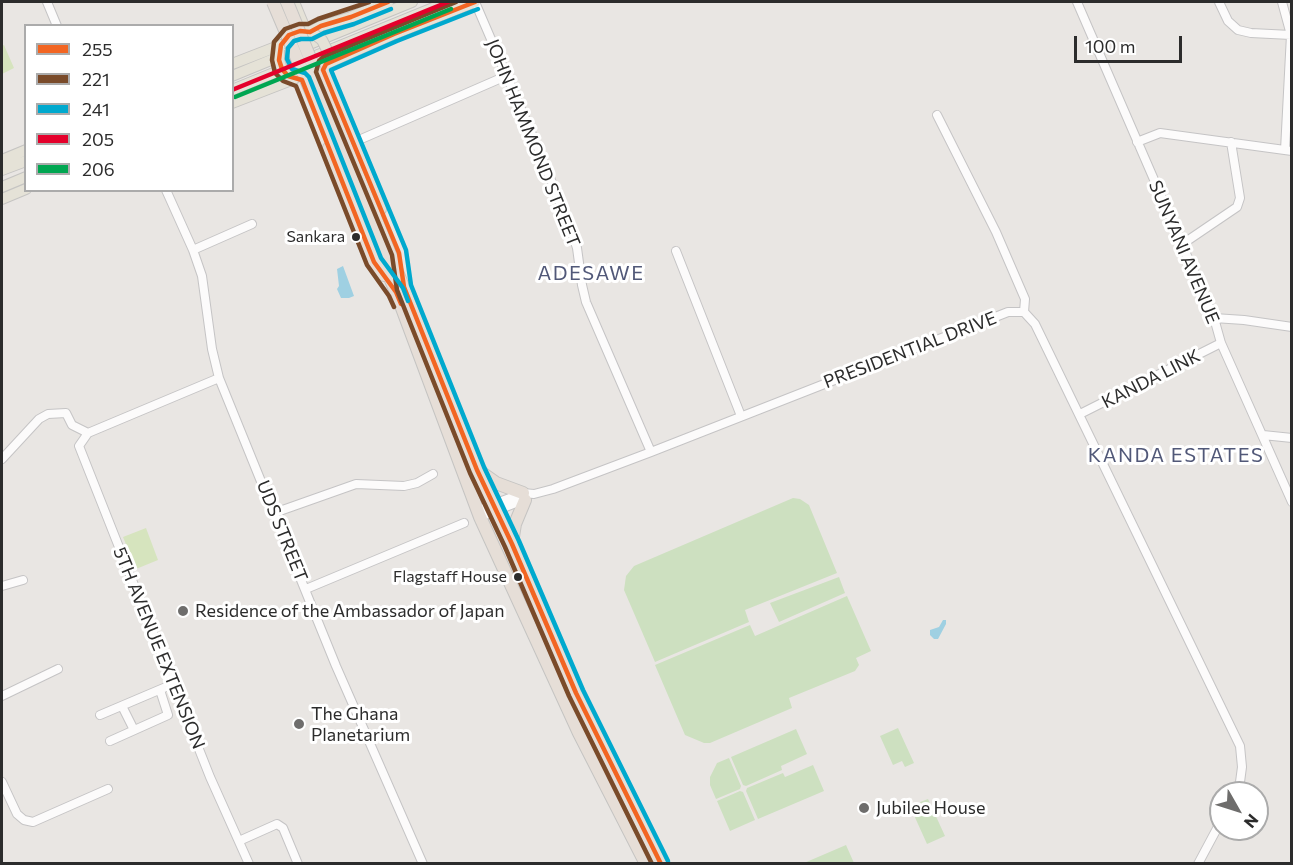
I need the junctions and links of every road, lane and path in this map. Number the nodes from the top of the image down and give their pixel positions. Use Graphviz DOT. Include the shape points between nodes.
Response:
graph roads {
  1 [pos="47,2"];
  2 [pos="267,2"];
  3 [pos="273,2"];
  4 [pos="287,2"];
  5 [pos="294,2"];
  6 [pos="388,2"];
  7 [pos="412,2"];
  8 [pos="448,2"];
  9 [pos="475,2"];
  10 [pos="1077,2"];
  11 [pos="1219,2"];
  12 [pos="1282,2"];
  13 [pos="56,24"];
  14 [pos="310,32"];
  15 [pos="1290,35"];
  16 [pos="281,45"];
  17 [pos="234,63"];
  18 [pos="325,65"];
  19 [pos="234,75"];
  20 [pos="506,76"];
  21 [pos="295,78"];
  22 [pos="234,89"];
  23 [pos="234,102"];
  24 [pos="1290,104"];
  25 [pos="937,115"];
  26 [pos="1137,142"];
  27 [pos="1231,142"];
  28 [pos="352,143"];
  29 [pos="1288,150"];
  30 [pos="24,151"];
  31 [pos="2,160"];
  32 [pos="24,162"];
  33 [pos="2,171"];
  34 [pos="24,178"];
  35 [pos="2,187"];
  36 [pos="24,190"];
  37 [pos="167,192"];
  38 [pos="2,200"];
  39 [pos="365,204"];
  40 [pos="252,224"];
  41 [pos="1181,245"];
  42 [pos="193,250"];
  43 [pos="676,251"];
  44 [pos="400,290"];
  45 [pos="1024,312"];
  46 [pos="1214,318"];
  47 [pos="1292,327"];
  48 [pos="1221,343"];
  49 [pos="219,378"];
  50 [pos="1080,414"];
  51 [pos="741,416"];
  52 [pos="72,425"];
  53 [pos="88,433"];
  54 [pos="1263,435"];
  55 [pos="1292,438"];
  56 [pos="79,446"];
  57 [pos="651,452"];
  58 [pos="2,459"];
  59 [pos="477,470"];
  60 [pos="434,474"];
  61 [pos="527,495"];
  62 [pos="1292,502"];
  63 [pos="494,507"];
  64 [pos="274,513"];
  65 [pos="479,514"];
  66 [pos="464,523"];
  67 [pos="512,544"];
  68 [pos="23,580"];
  69 [pos="2,586"];
  70 [pos="306,589"];
  71 [pos="58,669"];
  72 [pos="173,684"];
  73 [pos="160,690"];
  74 [pos="2,696"];
  75 [pos="122,706"];
  76 [pos="100,715"];
  77 [pos="134,730"];
  78 [pos="110,741"];
  79 [pos="1240,781"];
  80 [pos="2,782"];
  81 [pos="108,789"];
  82 [pos="1211,841"];
  83 [pos="239,842"];
  84 [pos="249,864"];
  85 [pos="298,864"];
  86 [pos="423,864"];
  87 [pos="646,864"];
  88 [pos="661,864"];
  89 [pos="1198,864"];
  1 -- 13 [label="street"];
  2 -- 16 [label="main road"];
  3 -- 39 [label="highway, bridge"];
  4 -- 39 [label="highway, bridge"];
  5 -- 14 [label="main road"];
  6 -- 14 [label="main road"];
  7 -- 19 [label="main road"];
  8 -- 22 [label="main road"];
  9 -- 18 [label="main road"];
  9 -- 20 [label="street, JOHN HAMMOND STREET"];
  10 -- 26 [label="street, SUNYANI AVENUE"];
  11 -- 15 [label="street" via="1228,21 1238,30"];
  12 -- 15 [label="street"];
  14 -- 16 [label="main road" via="294,33"];
  14 -- 18 [label="main road, bridge" via="322,40 327,50"];
  15 -- 24 [label="street"];
  16 -- 17 [label="main road"];
  16 -- 21 [label="main road, bridge" via="282,69"];
  18 -- 21 [label="main road" via="310,79"];
  18 -- 28 [label="highway"];
  20 -- 28 [label="street"];
  20 -- 57 [label="street, JOHN HAMMOND STREET" via="572,233 586,302"];
  21 -- 23 [label="main road"];
  21 -- 44 [label="highway" via="374,262"];
  24 -- 29 [label="street"];
  25 -- 45 [label="street" via="996,232 1025,299"];
  26 -- 27 [label="street" via="1160,133"];
  26 -- 41 [label="street, SUNYANI AVENUE"];
  27 -- 29 [label="street"];
  27 -- 41 [label="street" via="1240,198 1237,207"];
  28 -- 44 [label="highway" via="399,253"];
  30 -- 31 [label="main road"];
  32 -- 33 [label="main road"];
  34 -- 35 [label="main road"];
  36 -- 38 [label="main road"];
  37 -- 42 [label="street, UDS STREET"];
  39 -- 44 [label="highway"];
  40 -- 42 [label="street"];
  41 -- 46 [label="street, SUNYANI AVENUE"];
  42 -- 49 [label="street, UDS STREET" via="204,285"];
  43 -- 51 [label="street"];
  44 -- 59 [label="highway"];
  44 -- 65 [label="highway"];
  45 -- 50 [label="street" via="1035,324"];
  45 -- 51 [label="street, PRESIDENTIAL DRIVE" via="1008,312"];
  46 -- 47 [label="street"];
  46 -- 48 [label="street, SUNYANI AVENUE"];
  48 -- 50 [label="street, KANDA LINK"];
  48 -- 54 [label="street, SUNYANI AVENUE"];
  49 -- 53 [label="street"];
  49 -- 64 [label="street, UDS STREET"];
  50 -- 79 [label="street" via="1240,746"];
  51 -- 57 [label="street, PRESIDENTIAL DRIVE"];
  52 -- 53 [label="street"];
  52 -- 56 [label="street, 5TH AVENUE EXTENSION"];
  52 -- 58 [label="street" via="66,413 48,414"];
  53 -- 56 [label="street"];
  54 -- 55 [label="street"];
  54 -- 62 [label="street, SUNYANI AVENUE"];
  56 -- 72 [label="street, 5TH AVENUE EXTENSION"];
  57 -- 61 [label="street, PRESIDENTIAL DRIVE"];
  59 -- 61 [label="highway" via="496,483"];
  59 -- 63 [label="highway"];
  60 -- 64 [label="street" via="404,486 356,484"];
  61 -- 63 [label="street, PRESIDENTIAL DRIVE"];
  61 -- 67 [label="highway"];
  63 -- 65 [label="street, PRESIDENTIAL DRIVE"];
  63 -- 67 [label="highway"];
  64 -- 70 [label="street, UDS STREET"];
  65 -- 87 [label="highway" via="579,733"];
  66 -- 70 [label="street"];
  67 -- 88 [label="highway" via="576,693"];
  68 -- 69 [label="street"];
  70 -- 86 [label="street, UDS STREET"];
  71 -- 74 [label="street"];
  72 -- 73 [label="street"];
  72 -- 83 [label="street, 5TH AVENUE EXTENSION"];
  73 -- 75 [label="street"];
  73 -- 77 [label="street" via="168,714"];
  75 -- 76 [label="street"];
  75 -- 77 [label="street"];
  77 -- 78 [label="street"];
  80 -- 81 [label="street" via="17,814 33,822"];
  82 -- 89 [label="street"];
  83 -- 84 [label="street, 5TH AVENUE EXTENSION"];
  83 -- 85 [label="street" via="277,824 283,828"];
}
